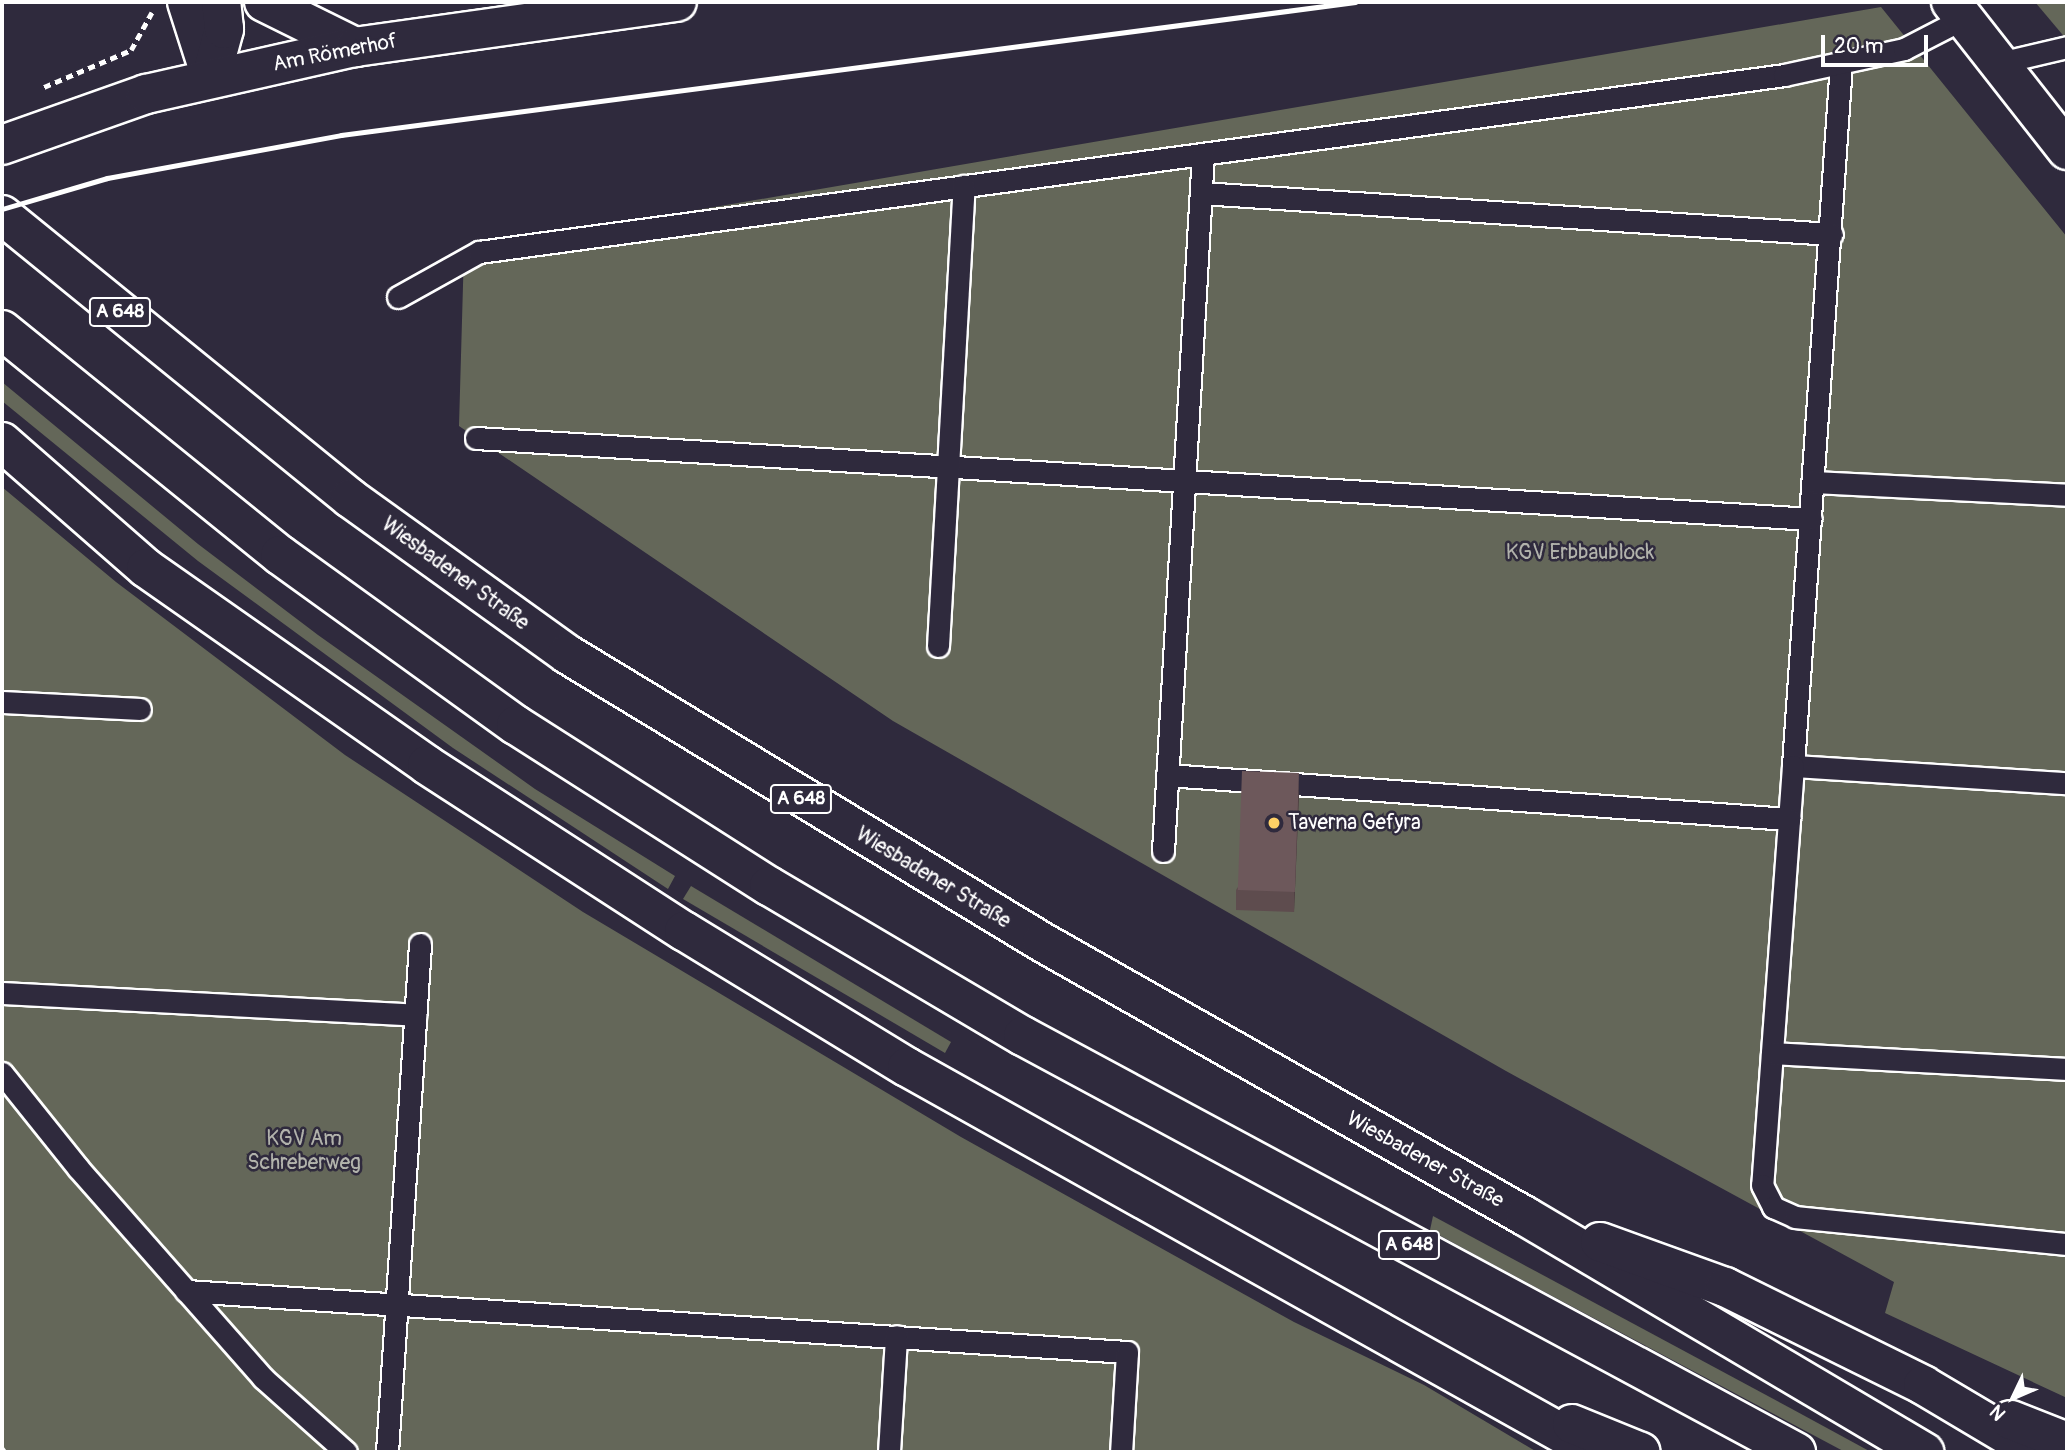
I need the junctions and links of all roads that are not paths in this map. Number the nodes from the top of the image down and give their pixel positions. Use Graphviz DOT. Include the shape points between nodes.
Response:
graph roads {
  1 [pos="187,2"];
  2 [pos="221,2"];
  3 [pos="264,2"];
  4 [pos="677,2"];
  5 [pos="1958,10"];
  6 [pos="355,47"];
  7 [pos="2067,47"];
  8 [pos="1841,63"];
  9 [pos="1999,63"];
  10 [pos="211,78"];
  11 [pos="2,145"];
  12 [pos="2067,150"];
  13 [pos="1203,154"];
  14 [pos="964,186"];
  15 [pos="1201,193"];
  16 [pos="2,215"];
  17 [pos="1832,234"];
  18 [pos="398,297"];
  19 [pos="2,330"];
  20 [pos="477,438"];
  21 [pos="2,442"];
  22 [pos="951,467"];
  23 [pos="1182,482"];
  24 [pos="1814,482"];
  25 [pos="2067,495"];
  26 [pos="1811,519"];
  27 [pos="938,646"];
  28 [pos="2,702"];
  29 [pos="140,709"];
  30 [pos="1793,766"];
  31 [pos="1167,775"];
  32 [pos="2067,783"];
  33 [pos="1789,820"];
  34 [pos="1163,851"];
  35 [pos="420,944"];
  36 [pos="2,993"];
  37 [pos="415,1015"];
  38 [pos="1772,1053"];
  39 [pos="2067,1069"];
  40 [pos="2,1073"];
  41 [pos="1525,1216"];
  42 [pos="2067,1244"];
  43 [pos="186,1291"];
  44 [pos="397,1306"];
  45 [pos="897,1336"];
  46 [pos="1923,1385"];
  47 [pos="1496,1393"];
  48 [pos="2067,1442"];
  49 [pos="346,1452"];
  50 [pos="387,1452"];
  51 [pos="889,1452"];
  52 [pos="1121,1452"];
  53 [pos="1595,1452"];
  54 [pos="1641,1452"];
  55 [pos="1796,1452"];
  56 [pos="1924,1452"];
  57 [pos="2036,1452"];
  1 -- 10 [label="main road"];
  2 -- 10 [label="main road" via="224,29"];
  3 -- 6 [label="main road"];
  4 -- 6 [label="main road, Am Römerhof"];
  5 -- 8 [label="lane" via="1905,49"];
  5 -- 9 [label="main road"];
  6 -- 10 [label="main road, Am Römerhof"];
  7 -- 9 [label="lane"];
  8 -- 13 [label="lane" via="1784,75"];
  8 -- 17 [label="lane"];
  9 -- 12 [label="main road"];
  10 -- 11 [label="main road, Am Römerhof" via="85,112"];
  13 -- 14 [label="lane"];
  13 -- 15 [label="lane"];
  14 -- 18 [label="lane" via="479,252"];
  14 -- 22 [label="lane"];
  15 -- 17 [label="lane"];
  15 -- 23 [label="lane"];
  16 -- 41 [label="main road, Wiesbadener Straße / A 648" via="350,498 567,654 1042,942"];
  17 -- 24 [label="lane"];
  19 -- 55 [label="main road, A 648" via="280,555 516,725 769,886 1023,1036"];
  20 -- 22 [label="lane"];
  21 -- 47 [label="main road" via="146,568 427,765 684,932 907,1067"];
  22 -- 23 [label="lane"];
  22 -- 27 [label="lane"];
  23 -- 26 [label="lane"];
  23 -- 31 [label="lane"];
  24 -- 25 [label="lane"];
  24 -- 26 [label="lane"];
  26 -- 30 [label="lane"];
  28 -- 29 [label="lane"];
  30 -- 32 [label="lane"];
  30 -- 33 [label="lane"];
  31 -- 33 [label="lane"];
  31 -- 34 [label="lane"];
  33 -- 38 [label="lane"];
  35 -- 37 [label="lane"];
  36 -- 37 [label="lane"];
  37 -- 44 [label="lane"];
  38 -- 39 [label="lane"];
  38 -- 42 [label="lane" via="1762,1185 1773,1206 1796,1217"];
  40 -- 43 [label="lane"];
  41 -- 46 [label="main road, A 648" via="1725,1287"];
  41 -- 56 [label="main road, Wiesbadener Straße / A 648"];
  43 -- 44 [label="lane"];
  43 -- 49 [label="lane" via="263,1378"];
  44 -- 45 [label="lane"];
  44 -- 50 [label="lane"];
  45 -- 51 [label="lane"];
  45 -- 52 [label="lane" via="1127,1352"];
  46 -- 48 [label="main road, A 648"];
  46 -- 57 [label="main road, A 648"];
  47 -- 53 [label="main road"];
  47 -- 54 [label="main road"];
}
